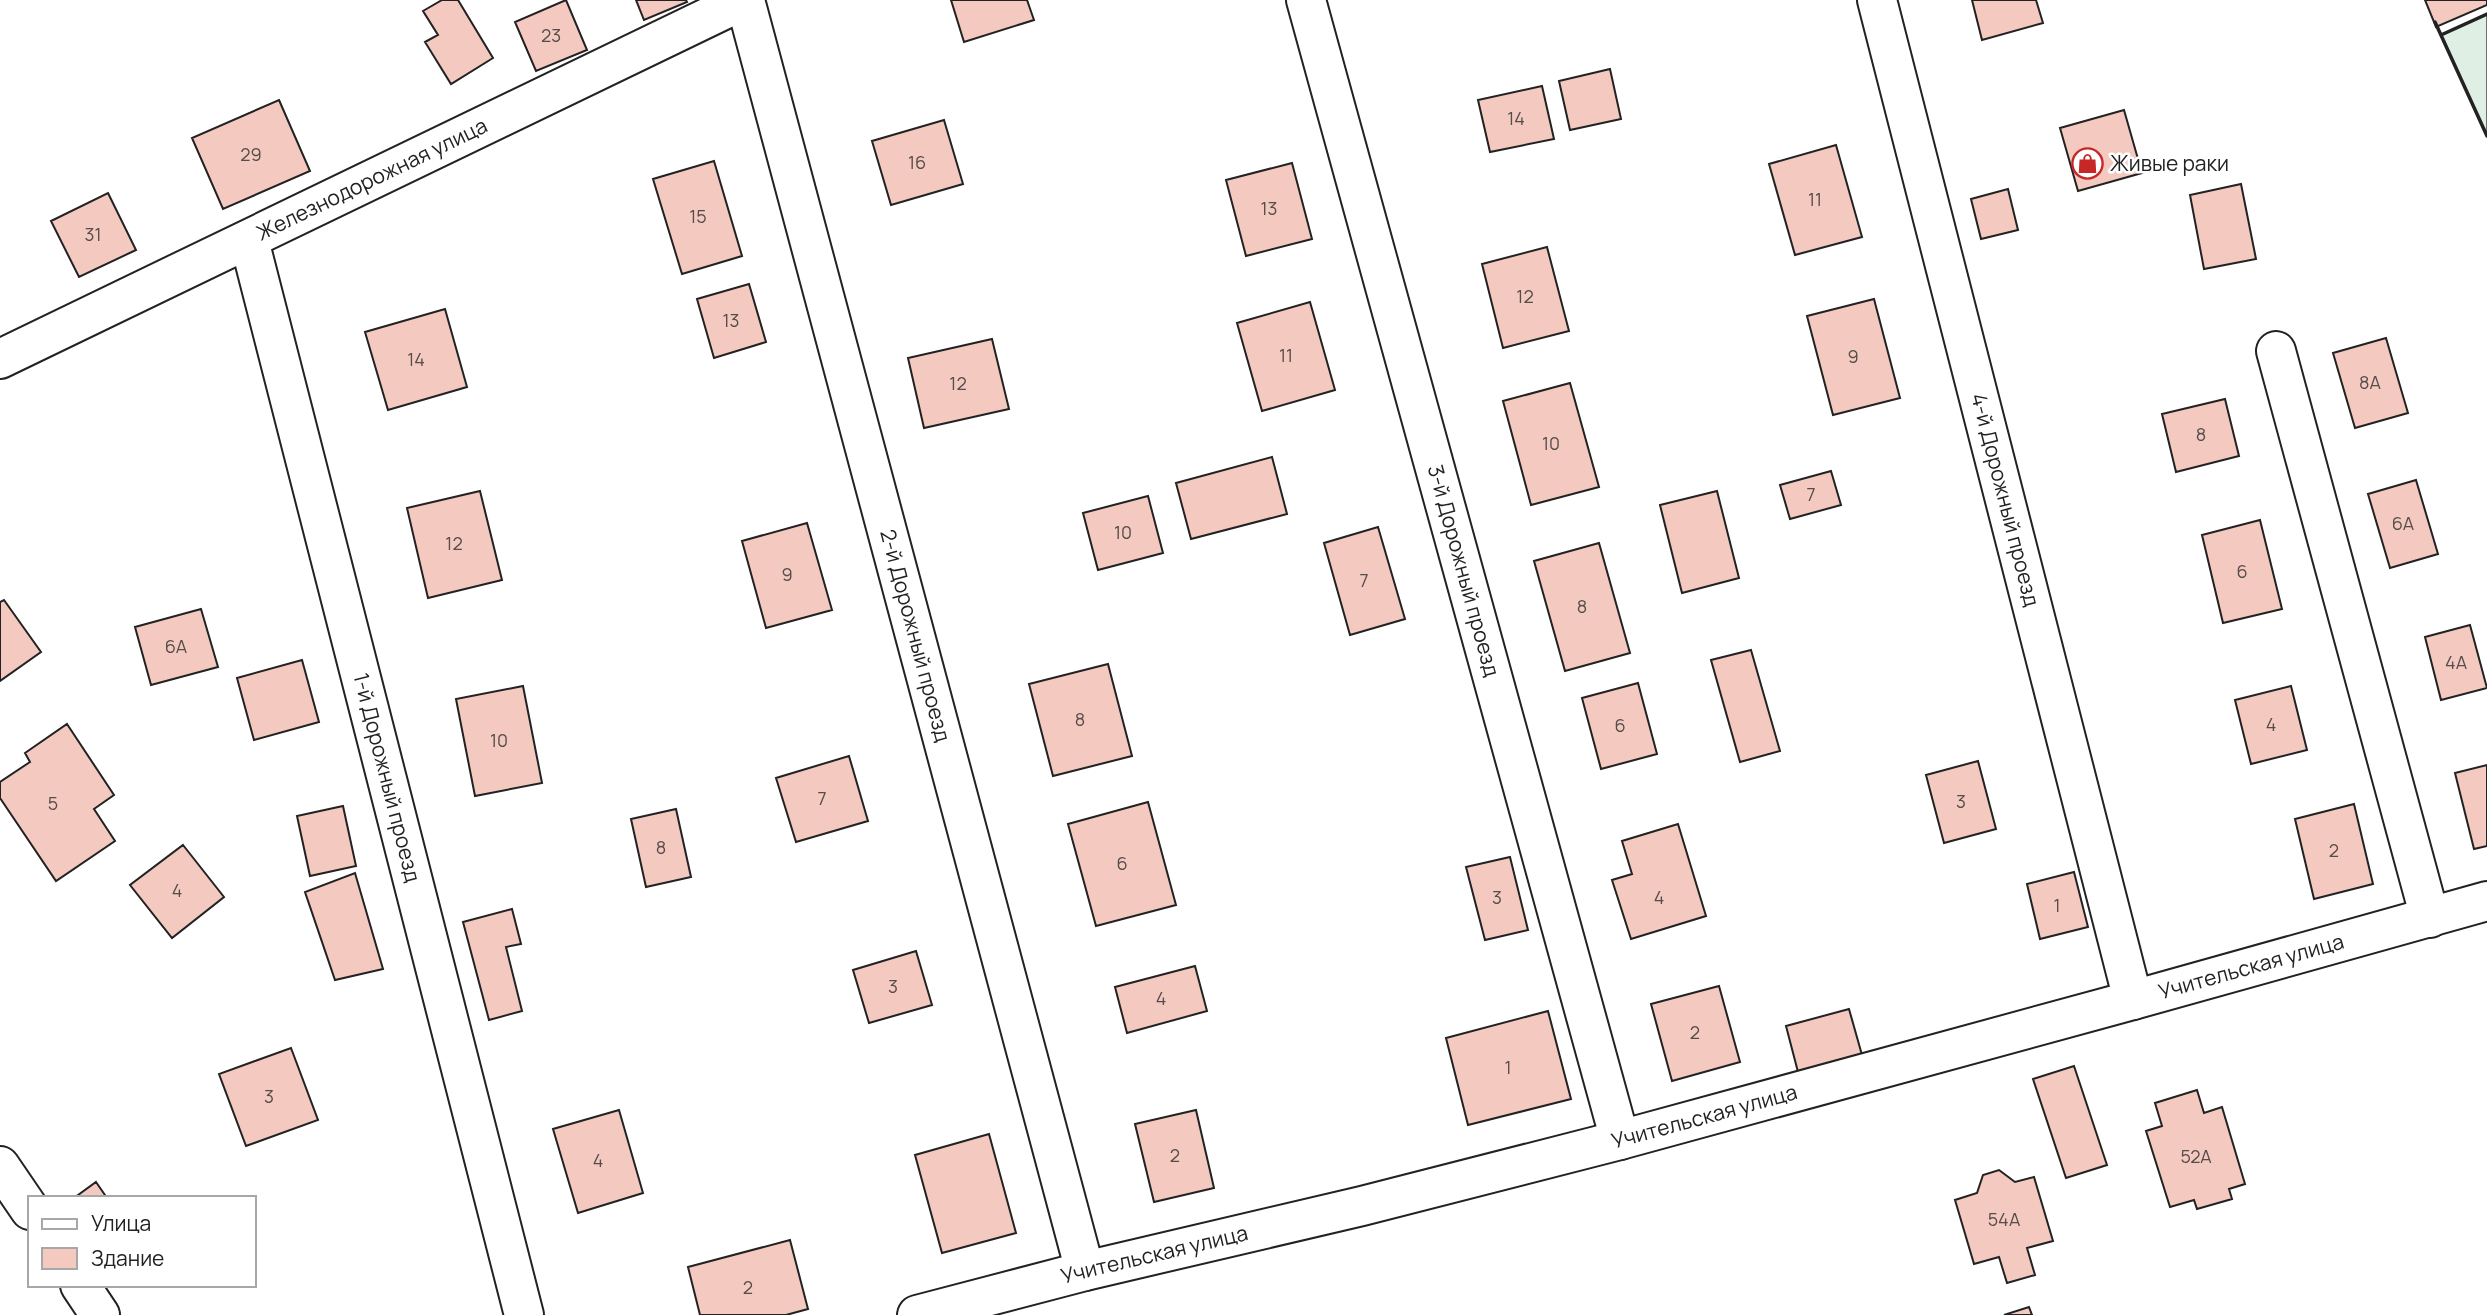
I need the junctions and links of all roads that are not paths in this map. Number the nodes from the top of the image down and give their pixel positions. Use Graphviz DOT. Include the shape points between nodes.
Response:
graph roads {
  1 [pos="745,0"];
  2 [pos="1306,0"];
  3 [pos="1877,0"];
  4 [pos="248,240"];
  5 [pos="2276,351"];
  6 [pos="0,359"];
  7 [pos="2487,901"];
  8 [pos="2430,918"];
  9 [pos="2133,1000"];
  10 [pos="1620,1140"];
  11 [pos="0,1166"];
  12 [pos="28,1207"];
  13 [pos="1085,1271"];
  14 [pos="81,1287"];
  15 [pos="100,1315"];
  16 [pos="524,1315"];
  17 [pos="917,1315"];
  1 -- 4 [label="street, Железнодорожная улица"];
  1 -- 13 [label="street, 2-й Дорожный проезд"];
  2 -- 10 [label="street, 3-й Дорожный проезд"];
  3 -- 9 [label="street, 4-й Дорожный проезд"];
  4 -- 6 [label="street, Железнодорожная улица"];
  4 -- 16 [label="street, 1-й Дорожный проезд"];
  5 -- 8 [label="street"];
  7 -- 8 [label="street, Учительская улица"];
  8 -- 9 [label="street, Учительская улица"];
  9 -- 10 [label="street, Учительская улица"];
  10 -- 13 [label="street, Учительская улица"];
  11 -- 12 [label="street"];
  13 -- 17 [label="street, Учительская улица"];
  14 -- 15 [label="street"];
}
